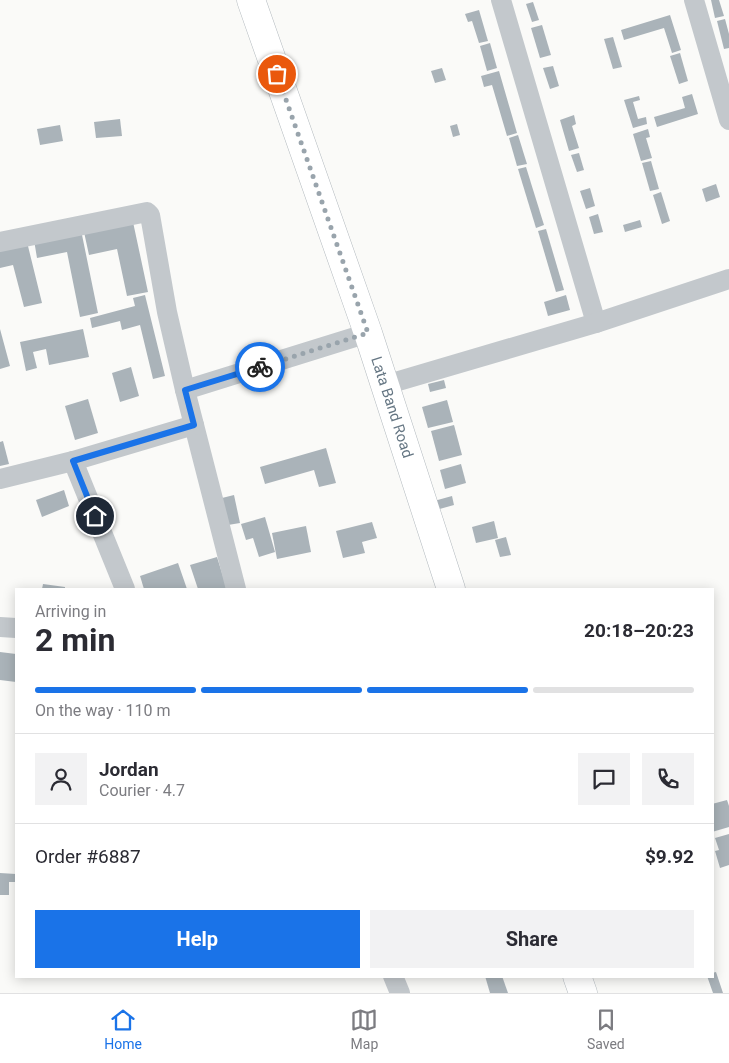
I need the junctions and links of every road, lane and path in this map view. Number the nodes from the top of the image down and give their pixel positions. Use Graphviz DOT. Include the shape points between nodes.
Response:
graph roads {
  1 [pos="252,0"];
  2 [pos="501,0"];
  3 [pos="694,0"];
  4 [pos="729,120"];
  5 [pos="0,242"];
  6 [pos="729,279"];
  7 [pos="596,324"];
  8 [pos="368,333"];
  9 [pos="385,385"];
  10 [pos="185,390"];
  11 [pos="194,425"];
  12 [pos="73,461"];
  13 [pos="0,479"];
  14 [pos="125,588"];
  15 [pos="236,588"];
  16 [pos="451,588"];
  17 [pos="0,627"];
  18 [pos="15,628"];
  19 [pos="394,978"];
  20 [pos="578,978"];
  21 [pos="400,993"];
  22 [pos="583,993"];
  1 -- 8 [label="main road, Lata Band Road"];
  2 -- 7 [label="street"];
  3 -- 4 [label="street"];
  5 -- 10 [label="street" via="147,212"];
  6 -- 7 [label="street"];
  7 -- 9 [label="street"];
  8 -- 9 [label="main road, Lata Band Road"];
  8 -- 10 [label="street"];
  9 -- 16 [label="main road, Lata Band Road"];
  10 -- 11 [label="street"];
  11 -- 12 [label="street"];
  11 -- 15 [label="street"];
  12 -- 13 [label="street"];
  12 -- 14 [label="street"];
  17 -- 18 [label="street"];
  19 -- 21 [label="street"];
  20 -- 22 [label="main road"];
}
